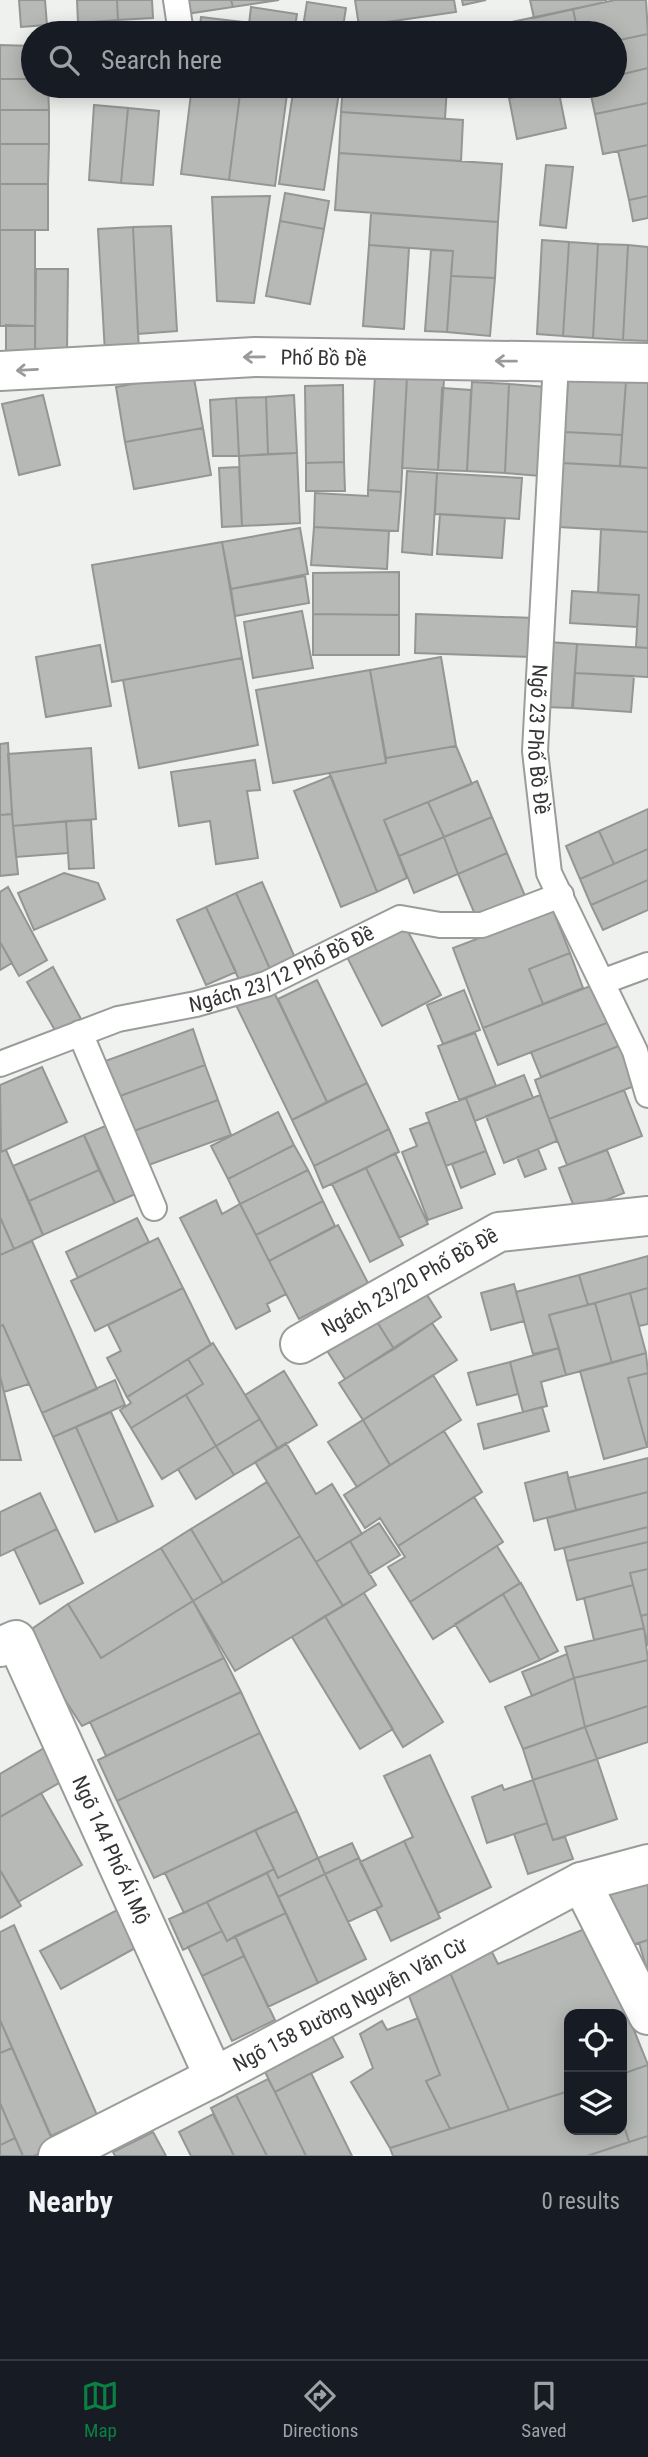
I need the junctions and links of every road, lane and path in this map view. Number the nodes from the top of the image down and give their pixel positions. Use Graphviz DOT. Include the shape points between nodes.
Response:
graph roads {
  1 [pos="176,0"];
  2 [pos="179,21"];
  3 [pos="556,362"];
  4 [pos="648,363"];
  5 [pos="0,371"];
  6 [pos="561,895"];
  7 [pos="648,965"];
  8 [pos="602,982"];
  9 [pos="80,1033"];
  10 [pos="0,1064"];
  11 [pos="648,1095"];
  12 [pos="154,1208"];
  13 [pos="648,1216"];
  14 [pos="300,1344"];
  15 [pos="0,1647"];
  16 [pos="648,1864"];
  17 [pos="581,1882"];
  18 [pos="648,2015"];
  19 [pos="214,2077"];
  20 [pos="58,2156"];
  1 -- 2 [label="lane"];
  3 -- 4 [label="street, Phố Bồ Đề"];
  3 -- 5 [label="street, Phố Bồ Đề, one-way" via="255,357"];
  3 -- 6 [label="lane, Ngõ 23 Phố Bồ Đề" via="535,751 549,873"];
  6 -- 8 [label="lane, Ngõ 23 Phố Bồ Đề"];
  6 -- 9 [label="lane, Ngách 23/12 Phố Bồ Đề" via="482,925 440,925 400,918 266,984 118,1019"];
  7 -- 8 [label="lane"];
  8 -- 11 [label="lane, Ngõ 23 Phố Bồ Đề" via="635,1051"];
  9 -- 10 [label="lane, Ngách 23/12 Phố Bồ Đề"];
  9 -- 12 [label="lane"];
  13 -- 14 [label="street, Ngách 23/20 Phố Bồ Đề" via="499,1232"];
  15 -- 19 [label="street, Ngõ 144 Phố Ái Mộ" via="16,1640"];
  16 -- 17 [label="street, Ngõ 158 Đường Nguyễn Văn Cừ"];
  17 -- 18 [label="street"];
  17 -- 19 [label="street, Ngõ 158 Đường Nguyễn Văn Cừ"];
  19 -- 20 [label="street, Ngõ 158 Đường Nguyễn Văn Cừ"];
}
